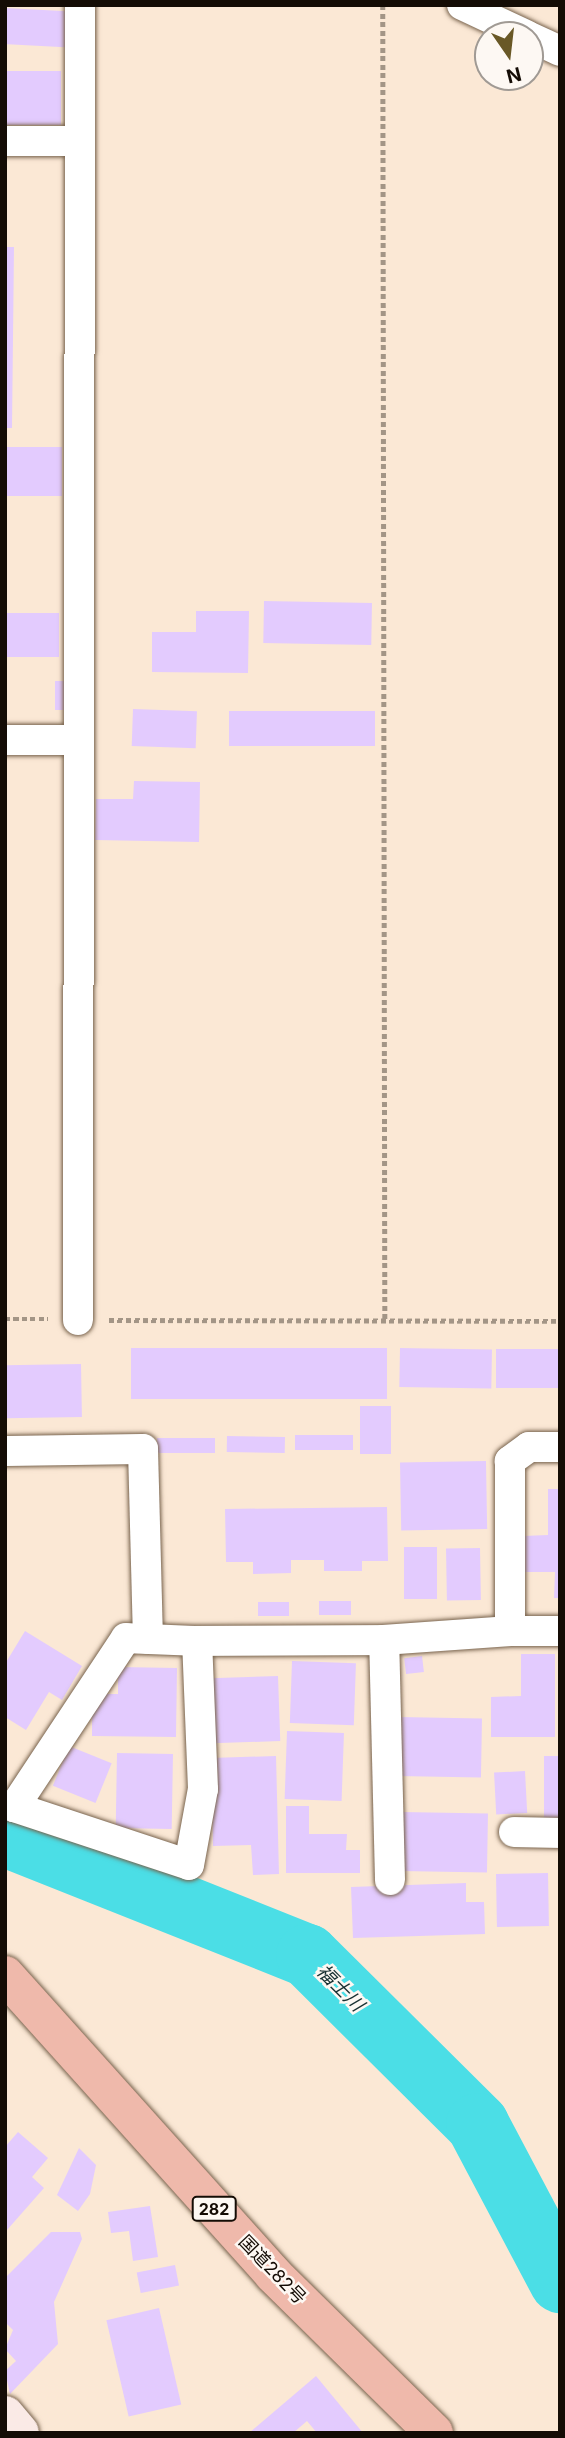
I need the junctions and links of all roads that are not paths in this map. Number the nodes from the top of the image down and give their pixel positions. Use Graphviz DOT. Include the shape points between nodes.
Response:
graph roads {
  1 [pos="80,5"];
  2 [pos="462,5"];
  3 [pos="496,21"];
  4 [pos="544,44"];
  5 [pos="560,51"];
  6 [pos="5,141"];
  7 [pos="78,141"];
  8 [pos="5,740"];
  9 [pos="77,740"];
  10 [pos="78,1320"];
  11 [pos="560,1447"];
  12 [pos="5,1451"];
  13 [pos="510,1631"];
  14 [pos="560,1631"];
  15 [pos="148,1639"];
  16 [pos="197,1640"];
  17 [pos="384,1640"];
  18 [pos="10,1813"];
  19 [pos="514,1832"];
  20 [pos="560,1833"];
  21 [pos="390,1880"];
  22 [pos="5,1975"];
  23 [pos="5,2415"];
  24 [pos="20,2433"];
  25 [pos="434,2433"];
  1 -- 7 [label="street"];
  2 -- 3 [label="street"];
  4 -- 5 [label="street"];
  6 -- 7 [label="street"];
  7 -- 9 [label="street"];
  8 -- 9 [label="street"];
  9 -- 10 [label="street"];
  11 -- 13 [label="street" via="529,1447 510,1461"];
  12 -- 15 [label="street" via="143,1449"];
  13 -- 14 [label="street"];
  13 -- 17 [label="street"];
  15 -- 16 [label="street"];
  15 -- 18 [label="street" via="126,1638"];
  16 -- 17 [label="street"];
  16 -- 18 [label="street" via="203,1789 189,1865"];
  17 -- 21 [label="street"];
  19 -- 20 [label="street"];
  22 -- 25 [label="highway, 国道282号 / 282" via="273,2274"];
  23 -- 24 [label="street"];
}
